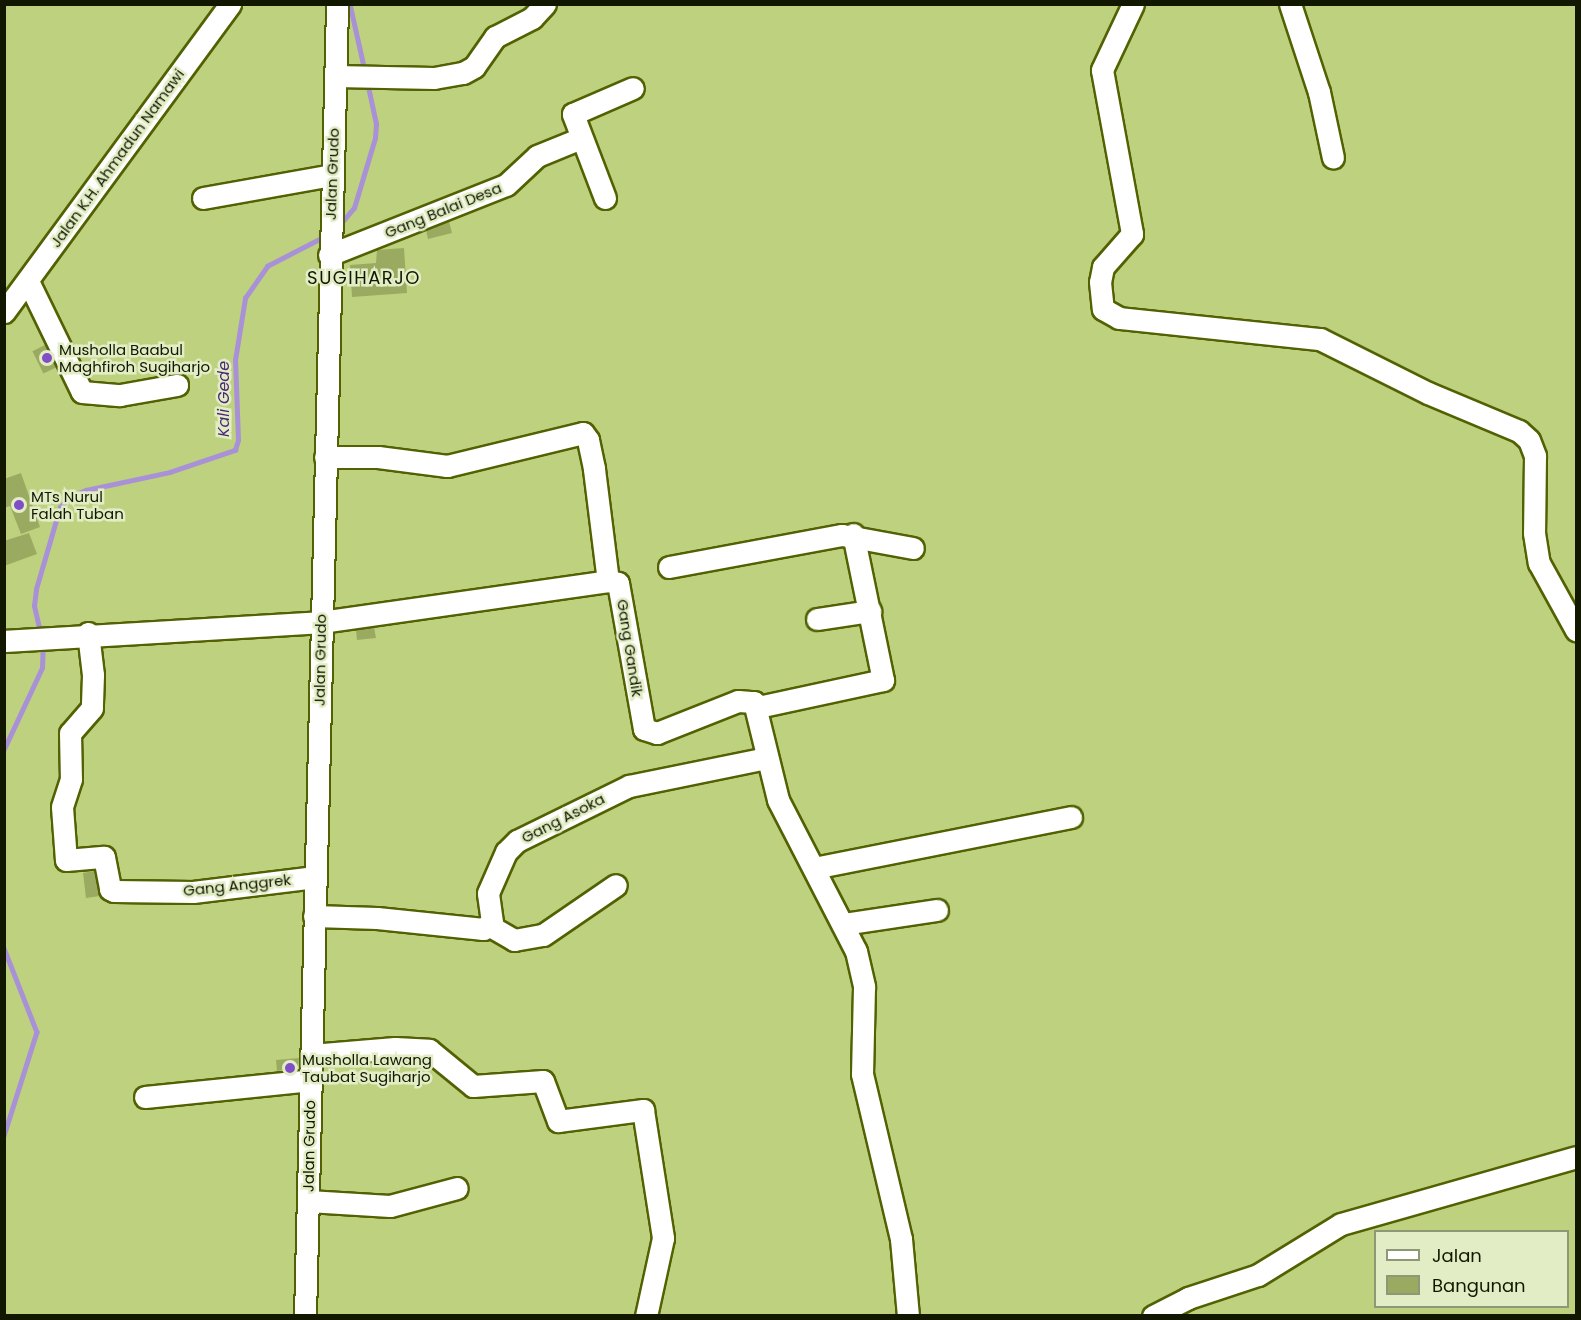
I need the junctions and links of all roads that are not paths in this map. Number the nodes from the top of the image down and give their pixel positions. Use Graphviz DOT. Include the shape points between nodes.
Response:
graph roads {
  1 [pos="230,4"];
  2 [pos="337,4"];
  3 [pos="545,4"];
  4 [pos="1133,4"];
  5 [pos="1290,4"];
  6 [pos="335,76"];
  7 [pos="633,88"];
  8 [pos="581,138"];
  9 [pos="1333,158"];
  10 [pos="332,175"];
  11 [pos="203,198"];
  12 [pos="605,198"];
  13 [pos="329,249"];
  14 [pos="28,280"];
  15 [pos="4,312"];
  16 [pos="177,385"];
  17 [pos="325,457"];
  18 [pos="853,534"];
  19 [pos="913,548"];
  20 [pos="669,567"];
  21 [pos="608,581"];
  22 [pos="870,611"];
  23 [pos="817,619"];
  24 [pos="321,622"];
  25 [pos="1576,630"];
  26 [pos="88,633"];
  27 [pos="6,638"];
  28 [pos="758,707"];
  29 [pos="767,758"];
  30 [pos="1071,818"];
  31 [pos="814,868"];
  32 [pos="315,877"];
  33 [pos="616,885"];
  34 [pos="937,910"];
  35 [pos="314,916"];
  36 [pos="843,924"];
  37 [pos="490,926"];
  38 [pos="311,1055"];
  39 [pos="311,1080"];
  40 [pos="145,1097"];
  41 [pos="1576,1157"];
  42 [pos="457,1188"];
  43 [pos="308,1200"];
  44 [pos="305,1316"];
  45 [pos="646,1316"];
  46 [pos="908,1316"];
  47 [pos="1153,1316"];
  1 -- 14 [label="street, Jalan K.H. Ahmadun Namawi"];
  2 -- 6 [label="street, Jalan Grudo"];
  3 -- 6 [label="street" via="532,18 495,37 467,71 434,78"];
  4 -- 25 [label="street" via="1102,66 1132,234 1103,267 1103,309 1119,318 1320,339 1428,393 1519,431 1534,449 1534,533 1539,563"];
  5 -- 9 [label="street" via="1317,82"];
  6 -- 10 [label="street, Jalan Grudo"];
  7 -- 8 [label="street" via="574,112"];
  8 -- 12 [label="street"];
  8 -- 13 [label="street, Gang Balai Desa" via="537,156 506,185"];
  10 -- 11 [label="street"];
  10 -- 13 [label="street, Jalan Grudo"];
  13 -- 17 [label="street, Jalan Grudo"];
  14 -- 15 [label="street, Jalan K.H. Ahmadun Namawi"];
  14 -- 16 [label="street" via="82,392 120,395"];
  17 -- 21 [label="street" via="378,457 447,465 583,433 594,469"];
  17 -- 24 [label="street, Jalan Grudo"];
  18 -- 19 [label="street"];
  18 -- 20 [label="street"];
  18 -- 22 [label="street"];
  21 -- 24 [label="street, Gang Gandik"];
  21 -- 28 [label="street, Gang Gandik" via="618,583 621,591 642,723 647,732 663,731 743,699"];
  22 -- 23 [label="street"];
  22 -- 28 [label="street" via="883,680"];
  24 -- 26 [label="street, Gang Gandik"];
  24 -- 32 [label="street, Jalan Grudo"];
  26 -- 27 [label="street, Gang Gandik"];
  26 -- 32 [label="street, Gang Anggrek" via="92,708 70,733 71,779 62,812 66,860 105,858 109,888 114,891 193,891"];
  28 -- 29 [label="street"];
  29 -- 31 [label="street" via="778,801"];
  29 -- 37 [label="street, Gang Asoka" via="629,786 517,841 506,852 488,893"];
  30 -- 31 [label="street"];
  31 -- 36 [label="street"];
  32 -- 35 [label="street, Jalan Grudo"];
  33 -- 37 [label="street" via="543,936 514,940"];
  34 -- 36 [label="street"];
  35 -- 37 [label="street" via="376,918 476,930"];
  35 -- 38 [label="street, Jalan Grudo"];
  36 -- 46 [label="street" via="864,979 862,1074 901,1239"];
  38 -- 39 [label="street, Jalan Grudo"];
  38 -- 45 [label="street" via="395,1048 429,1050 473,1086 542,1080 558,1120 643,1110 663,1238"];
  39 -- 40 [label="street"];
  39 -- 43 [label="street, Jalan Grudo"];
  41 -- 47 [label="street" via="1341,1224 1258,1275 1188,1298"];
  42 -- 43 [label="street" via="390,1206"];
  43 -- 44 [label="street, Jalan Grudo"];
}
